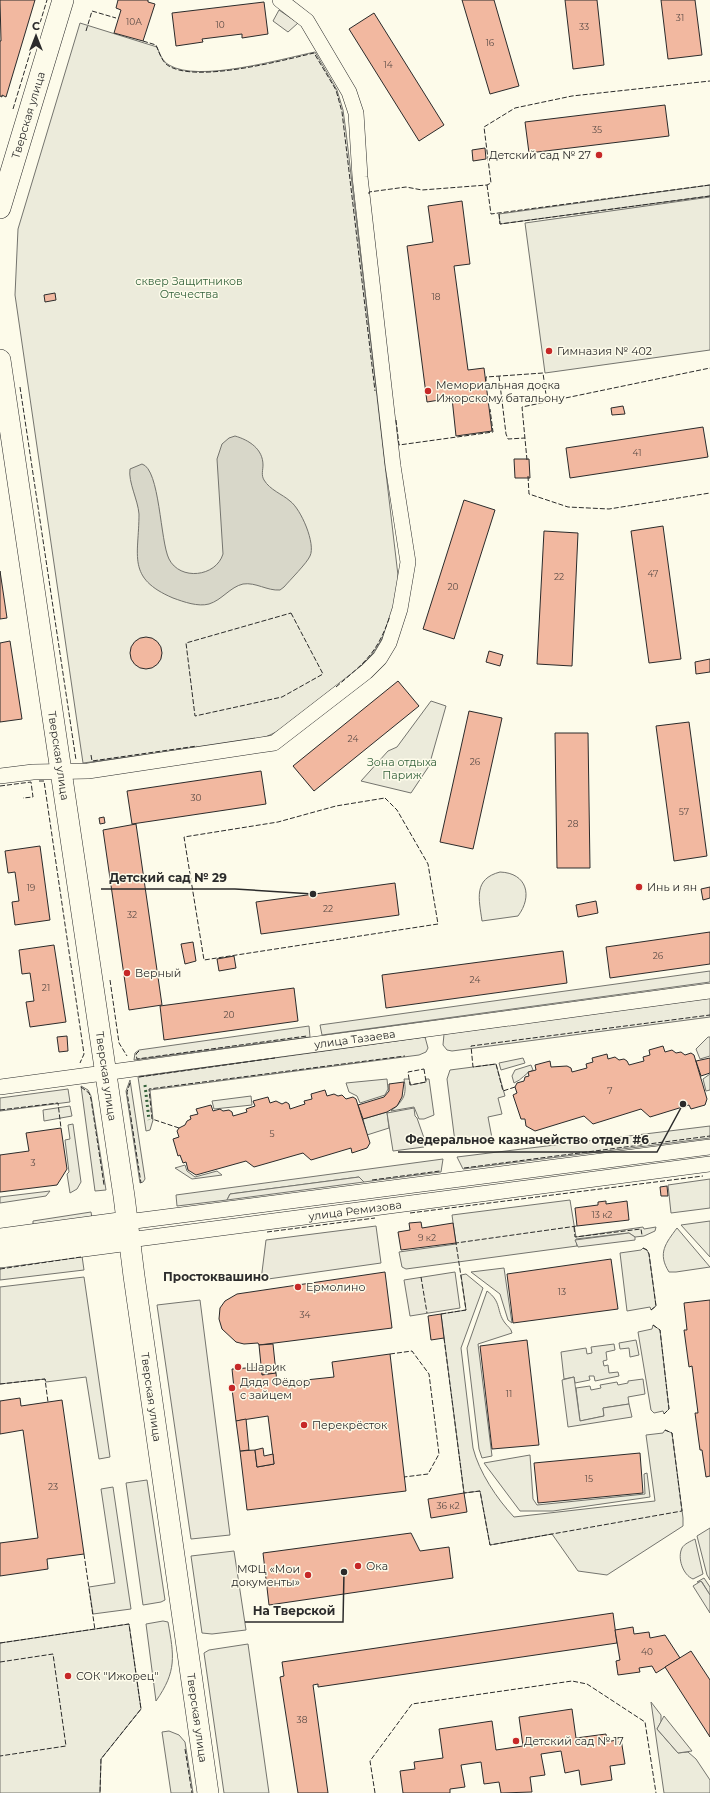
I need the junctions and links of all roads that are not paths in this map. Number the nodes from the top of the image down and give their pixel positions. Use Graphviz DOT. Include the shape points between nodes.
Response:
graph roads {
  1 [pos="63,0"];
  2 [pos="280,0"];
  3 [pos="0,208"];
  4 [pos="0,360"];
  5 [pos="61,771"];
  6 [pos="0,776"];
  7 [pos="710,991"];
  8 [pos="106,1073"];
  9 [pos="0,1087"];
  10 [pos="710,1147"];
  11 [pos="710,1164"];
  12 [pos="128,1231"];
  13 [pos="0,1240"];
  14 [pos="0,1257"];
  15 [pos="208,1793"];
  1 -- 3 [label="street, Тверская улица"];
  2 -- 5 [label="street" via="307,20 349,92 356,113 360,177 393,466 408,562 400,609 389,643 380,658 343,691 274,743 88,771"];
  4 -- 5 [label="street, Тверская улица"];
  5 -- 6 [label="street"];
  5 -- 8 [label="street, Тверская улица"];
  7 -- 8 [label="street, улица Тазаева"];
  8 -- 9 [label="street, улица Тазаева"];
  8 -- 12 [label="street, Тверская улица"];
  10 -- 12 [label="street, улица Ремизова"];
  11 -- 12 [label="street, улица Ремизова"];
  12 -- 13 [label="street, улица Ремизова"];
  12 -- 14 [label="street, улица Ремизова"];
  12 -- 15 [label="street, Тверская улица"];
}
